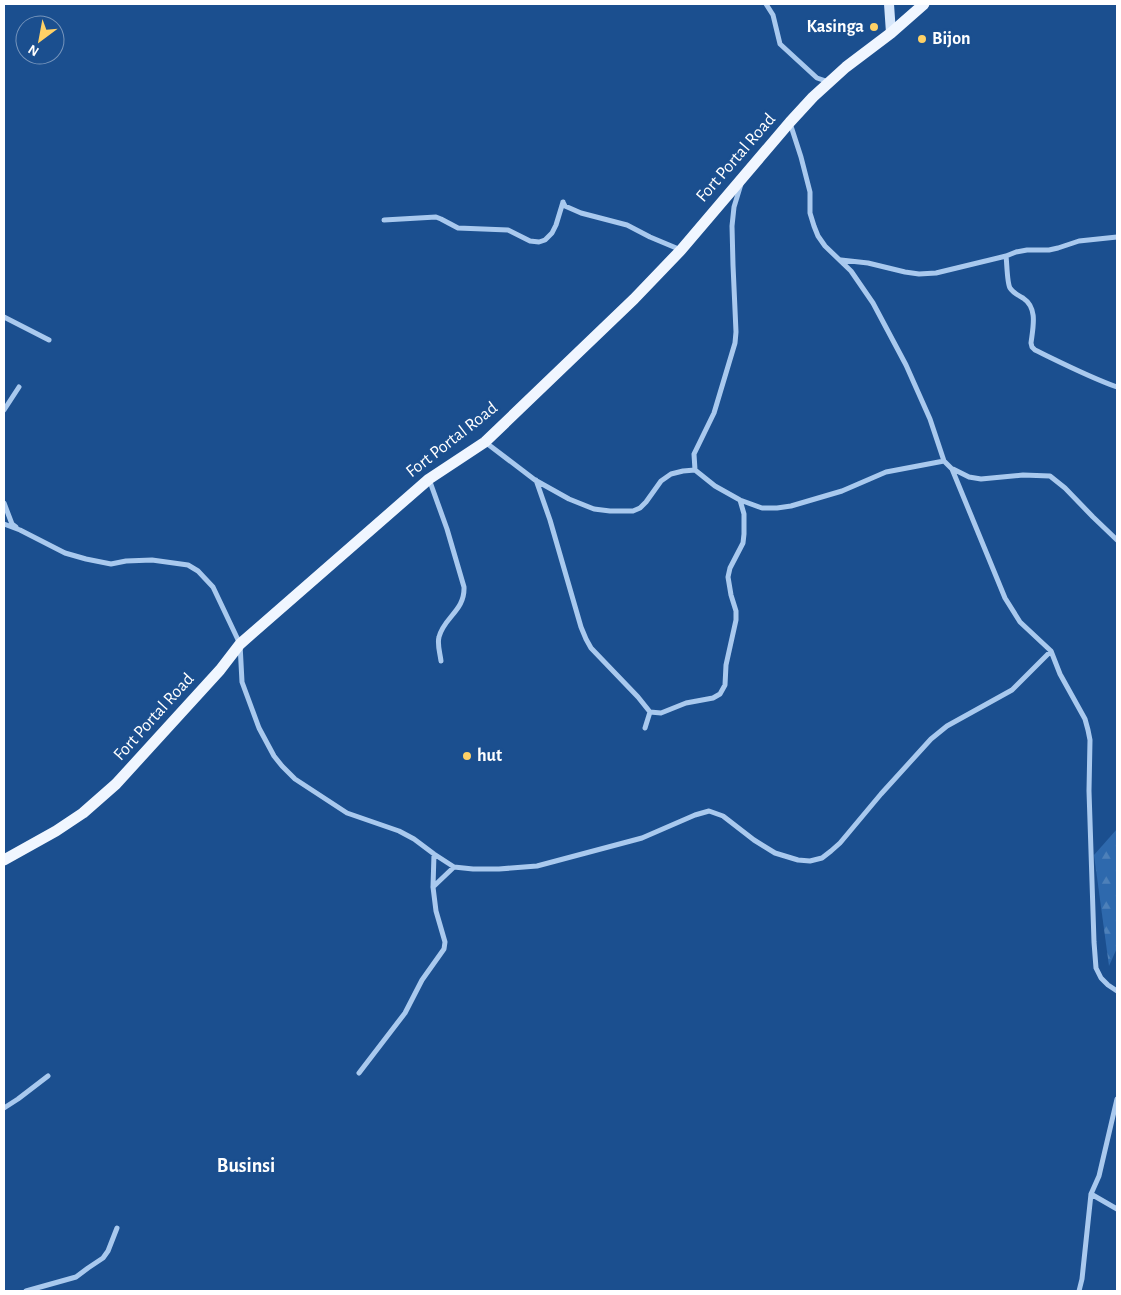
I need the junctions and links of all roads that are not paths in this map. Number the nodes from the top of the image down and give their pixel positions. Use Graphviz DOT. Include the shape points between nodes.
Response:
graph roads {
  1 [pos="766,4"];
  2 [pos="889,4"];
  3 [pos="924,4"];
  4 [pos="891,33"];
  5 [pos="830,82"];
  6 [pos="790,122"];
  7 [pos="744,176"];
  8 [pos="384,220"];
  9 [pos="1117,237"];
  10 [pos="680,250"];
  11 [pos="1006,256"];
  12 [pos="840,260"];
  13 [pos="4,317"];
  14 [pos="48,340"];
  15 [pos="19,387"];
  16 [pos="1117,387"];
  17 [pos="4,410"];
  18 [pos="484,442"];
  19 [pos="944,460"];
  20 [pos="952,469"];
  21 [pos="695,470"];
  22 [pos="429,479"];
  23 [pos="535,480"];
  24 [pos="740,500"];
  25 [pos="4,503"];
  26 [pos="753,506"];
  27 [pos="744,514"];
  28 [pos="4,524"];
  29 [pos="20,530"];
  30 [pos="1117,540"];
  31 [pos="240,644"];
  32 [pos="1050,651"];
  33 [pos="441,661"];
  34 [pos="650,712"];
  35 [pos="644,728"];
  36 [pos="434,854"];
  37 [pos="4,860"];
  38 [pos="454,867"];
  39 [pos="433,886"];
  40 [pos="1117,990"];
  41 [pos="359,1073"];
  42 [pos="48,1076"];
  43 [pos="1117,1099"];
  44 [pos="4,1108"];
  45 [pos="1091,1194"];
  46 [pos="1117,1209"];
  47 [pos="116,1228"];
  48 [pos="26,1291"];
  49 [pos="1079,1291"];
  1 -- 5 [label="street" via="773,16 780,44 816,78"];
  2 -- 4 [label="street"];
  3 -- 4 [label="main road, Fort Portal Road"];
  4 -- 5 [label="main road, Fort Portal Road"];
  5 -- 6 [label="main road, Fort Portal Road"];
  6 -- 7 [label="main road, Fort Portal Road"];
  6 -- 12 [label="street" via="810,192 814,226 825,246"];
  7 -- 10 [label="main road, Fort Portal Road"];
  7 -- 21 [label="street" via="732,226 735,343 714,413 694,454"];
  8 -- 10 [label="street" via="436,217 458,228 508,230 538,242 552,234 563,202 581,213 627,225"];
  9 -- 11 [label="street"];
  10 -- 18 [label="main road, Fort Portal Road" via="606,328"];
  11 -- 12 [label="street" via="919,274"];
  11 -- 16 [label="street" via="1009,286 1032,308 1032,347"];
  12 -- 19 [label="street" via="852,271 890,334 930,419"];
  13 -- 14 [label="street"];
  15 -- 17 [label="street"];
  18 -- 22 [label="main road, Fort Portal Road"];
  18 -- 23 [label="street"];
  19 -- 20 [label="street"];
  19 -- 26 [label="street" via="886,472 853,488 791,506"];
  20 -- 30 [label="street" via="981,479 1050,476"];
  20 -- 32 [label="street" via="1005,598 1020,622"];
  21 -- 23 [label="street" via="671,474 661,481 640,508 633,511 594,509"];
  21 -- 24 [label="street"];
  22 -- 31 [label="main road, Fort Portal Road"];
  22 -- 33 [label="street" via="464,587 462,601 442,628 438,640"];
  23 -- 34 [label="street" via="586,640"];
  24 -- 26 [label="street"];
  24 -- 27 [label="street"];
  25 -- 29 [label="street" via="12,524"];
  26 -- 27 [label="street"];
  27 -- 34 [label="street" via="743,543 728,577 736,620 725,685 713,698 686,703 661,713"];
  28 -- 29 [label="street"];
  29 -- 31 [label="street" via="65,553 102,563 152,560 188,565 213,587"];
  31 -- 36 [label="street" via="242,682 259,728 282,766 295,779 347,813 399,831"];
  31 -- 37 [label="main road, Fort Portal Road" via="116,784 56,832"];
  32 -- 38 [label="street" via="1012,690 947,726 932,739 840,843 822,858 798,860 775,853 723,816 709,811 642,838 537,866 498,869"];
  32 -- 40 [label="street" via="1085,719 1090,740 1096,968 1100,978"];
  34 -- 35 [label="street"];
  36 -- 38 [label="street"];
  36 -- 39 [label="street"];
  38 -- 39 [label="street"];
  39 -- 41 [label="street" via="444,950 422,980 405,1013"];
  42 -- 44 [label="street"];
  43 -- 45 [label="street" via="1099,1176"];
  45 -- 46 [label="street"];
  45 -- 49 [label="street"];
  47 -- 48 [label="street" via="103,1258 76,1277"];
}
